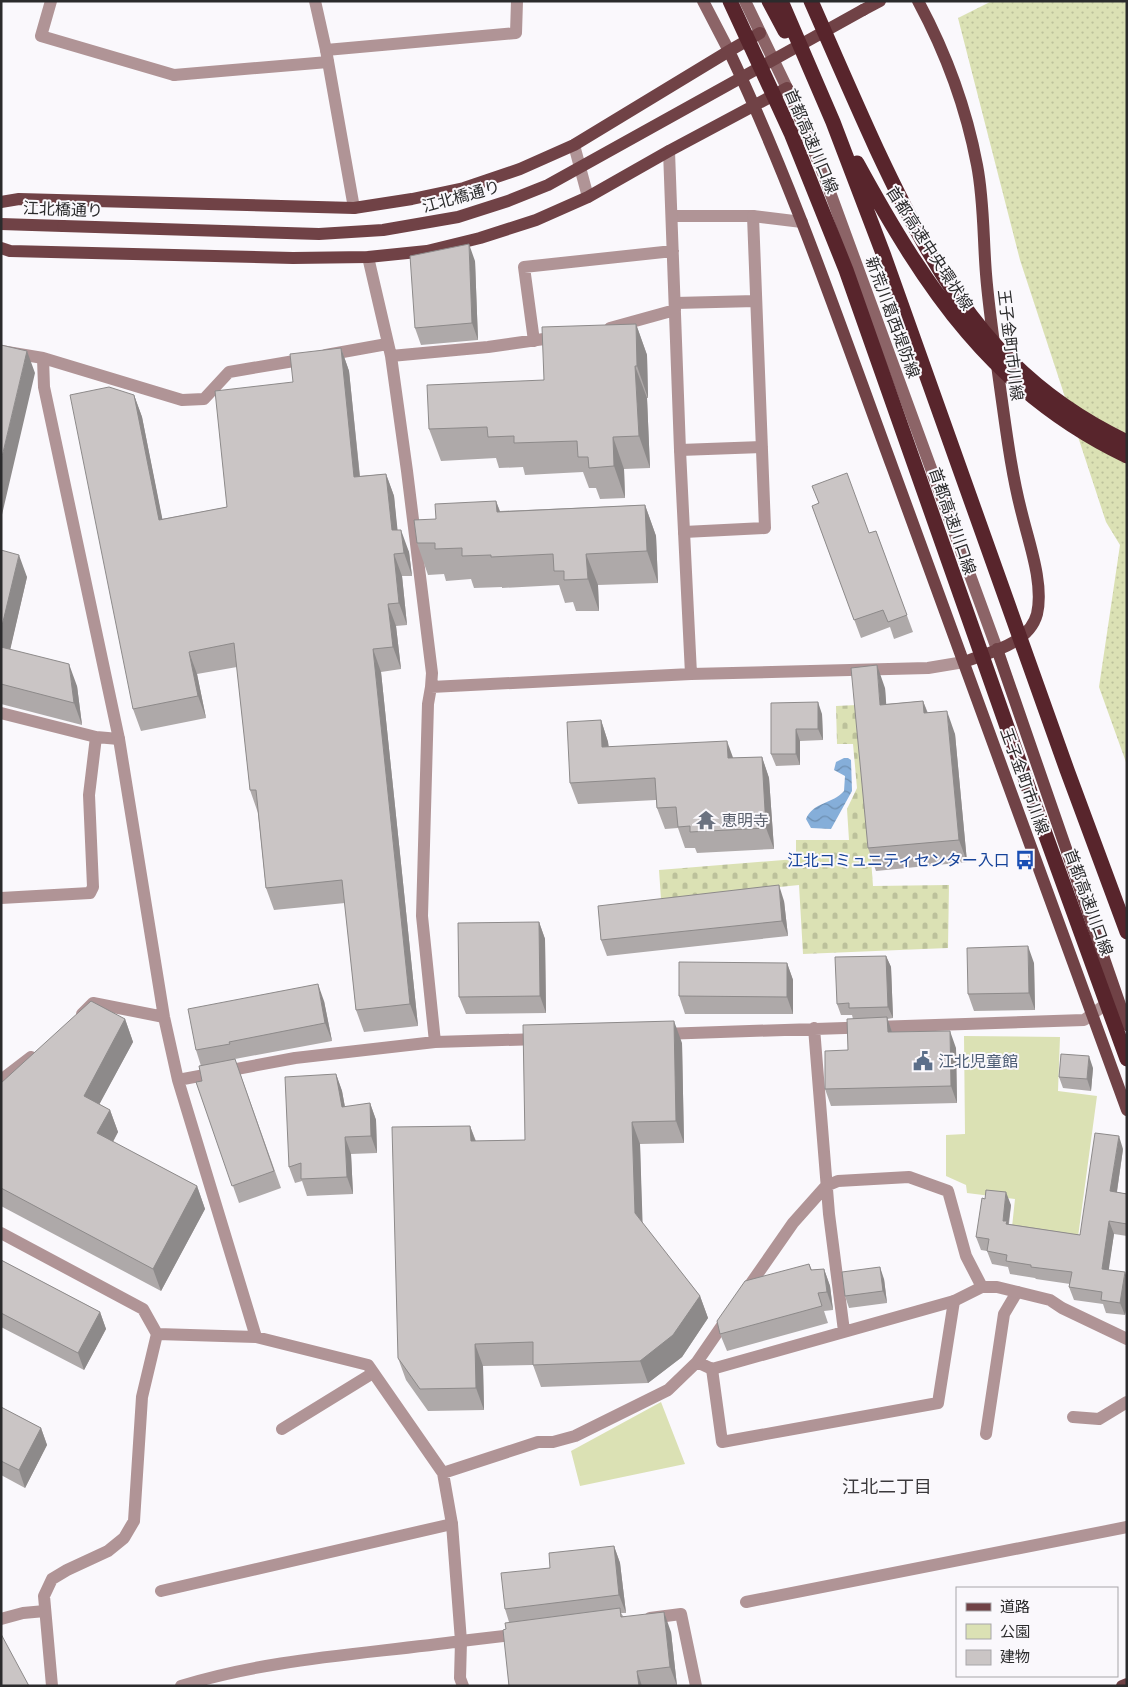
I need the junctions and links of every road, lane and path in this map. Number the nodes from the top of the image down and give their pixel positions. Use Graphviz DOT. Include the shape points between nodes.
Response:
graph roads {
  1 [pos="51,1"];
  2 [pos="315,1"];
  3 [pos="517,1"];
  4 [pos="703,1"];
  5 [pos="730,1"];
  6 [pos="745,1"];
  7 [pos="769,1"];
  8 [pos="781,1"];
  9 [pos="810,1"];
  10 [pos="880,1"];
  11 [pos="918,1"];
  12 [pos="760,33"];
  13 [pos="729,50"];
  14 [pos="327,56"];
  15 [pos="787,88"];
  16 [pos="754,104"];
  17 [pos="574,145"];
  18 [pos="670,150"];
  19 [pos="588,197"];
  20 [pos="1,202"];
  21 [pos="354,208"];
  22 [pos="672,216"];
  23 [pos="753,216"];
  24 [pos="802,222"];
  25 [pos="1,224"];
  26 [pos="1,248"];
  27 [pos="673,252"];
  28 [pos="368,257"];
  29 [pos="756,301"];
  30 [pos="675,307"];
  31 [pos="594,332"];
  32 [pos="574,335"];
  33 [pos="534,341"];
  34 [pos="389,350"];
  35 [pos="1,351"];
  36 [pos="44,358"];
  37 [pos="1127,442"];
  38 [pos="762,448"];
  39 [pos="680,450"];
  40 [pos="1127,456"];
  41 [pos="684,532"];
  42 [pos="997,650"];
  43 [pos="964,662"];
  44 [pos="691,674"];
  45 [pos="430,687"];
  46 [pos="1,713"];
  47 [pos="96,737"];
  48 [pos="120,739"];
  49 [pos="1,898"];
  50 [pos="1127,932"];
  51 [pos="1116,996"];
  52 [pos="1092,1015"];
  53 [pos="164,1017"];
  54 [pos="75,1021"];
  55 [pos="1127,1025"];
  56 [pos="814,1028"];
  57 [pos="654,1034"];
  58 [pos="554,1038"];
  59 [pos="435,1042"];
  60 [pos="40,1051"];
  61 [pos="1127,1059"];
  62 [pos="1,1080"];
  63 [pos="178,1080"];
  64 [pos="1127,1110"];
  65 [pos="826,1186"];
  66 [pos="1,1233"];
  67 [pos="982,1287"];
  68 [pos="1017,1292"];
  69 [pos="954,1301"];
  70 [pos="844,1331"];
  71 [pos="157,1334"];
  72 [pos="256,1337"];
  73 [pos="1127,1339"];
  74 [pos="697,1362"];
  75 [pos="712,1369"];
  76 [pos="373,1373"];
  77 [pos="1127,1402"];
  78 [pos="1072,1416"];
  79 [pos="282,1429"];
  80 [pos="986,1434"];
  81 [pos="443,1473"];
  82 [pos="452,1524"];
  83 [pos="1127,1527"];
  84 [pos="161,1591"];
  85 [pos="746,1602"];
  86 [pos="45,1611"];
  87 [pos="1,1619"];
  88 [pos="634,1620"];
  89 [pos="530,1633"];
  90 [pos="461,1642"];
  91 [pos="218,1680"];
  92 [pos="1127,1684"];
  93 [pos="52,1686"];
  94 [pos="181,1686"];
  95 [pos="462,1686"];
  96 [pos="696,1686"];
  97 [pos="1122,1686"];
  1 -- 14 [label="street" via="41,36 174,75"];
  2 -- 14 [label="street"];
  3 -- 14 [label="street" via="516,33"];
  4 -- 13 [label="main road"];
  5 -- 61 [label="highway, 首都高速川口線, bridge" via="791,133 846,270"];
  6 -- 12 [label="main road, 新荒川葛西堤防線"];
  7 -- 40 [label="highway, 首都高速中央環状線, bridge" via="897,234 952,315 982,350 1037,400 1078,430"];
  8 -- 50 [label="highway, 首都高速川口線, bridge" via="833,122 884,256 1066,770"];
  9 -- 37 [label="highway, 首都高速中央環状線, bridge" via="918,232 964,306 1003,352 1044,390 1083,419"];
  10 -- 25 [label="main road, 江北橋通り, bridge" via="548,184 458,217 382,230 319,234"];
  11 -- 42 [label="main road, 王子金町市川線" via="949,64 977,165 986,275 1005,420 1018,498 1036,572 1039,598 1029,630"];
  12 -- 13 [label="main road"];
  12 -- 15 [label="main road, 新荒川葛西堤防線"];
  13 -- 16 [label="main road, 王子金町市川線"];
  13 -- 17 [label="main road"];
  14 -- 21 [label="street"];
  15 -- 16 [label="main road"];
  15 -- 42 [label="main road, 新荒川葛西堤防線" via="823,173"];
  16 -- 18 [label="main road"];
  16 -- 24 [label="main road, 王子金町市川線"];
  17 -- 19 [label="street"];
  17 -- 21 [label="main road" via="520,170 464,188"];
  18 -- 19 [label="main road"];
  18 -- 22 [label="street"];
  19 -- 28 [label="main road" via="536,220 480,238 427,251"];
  20 -- 21 [label="main road" via="19,199"];
  22 -- 23 [label="street"];
  22 -- 27 [label="street"];
  23 -- 24 [label="street"];
  23 -- 29 [label="street"];
  24 -- 43 [label="main road, 王子金町市川線"];
  26 -- 28 [label="main road" via="10,251 293,258"];
  27 -- 30 [label="street"];
  27 -- 33 [label="street" via="524,267"];
  28 -- 34 [label="street"];
  29 -- 30 [label="street"];
  29 -- 38 [label="street"];
  30 -- 31 [label="street"];
  30 -- 39 [label="street"];
  32 -- 33 [label="street"];
  33 -- 34 [label="street"];
  34 -- 36 [label="street" via="229,372 204,399 182,400"];
  34 -- 45 [label="street" via="409,481 432,673"];
  35 -- 36 [label="street"];
  36 -- 48 [label="street" via="44,387"];
  38 -- 39 [label="street"];
  38 -- 41 [label="street" via="765,528"];
  39 -- 41 [label="street"];
  41 -- 44 [label="street"];
  42 -- 43 [label="main road, 王子金町市川線"];
  42 -- 51 [label="main road, 王子金町市川線"];
  43 -- 44 [label="street" via="928,668"];
  43 -- 52 [label="main road, 王子金町市川線"];
  44 -- 45 [label="street"];
  45 -- 59 [label="street" via="422,916"];
  46 -- 47 [label="street"];
  47 -- 48 [label="street"];
  47 -- 49 [label="street" via="89,795 93,887 90,893"];
  48 -- 53 [label="street"];
  51 -- 52 [label="street"];
  51 -- 55 [label="main road, 王子金町市川線"];
  52 -- 56 [label="street" via="1084,1020"];
  52 -- 64 [label="main road, 王子金町市川線"];
  53 -- 54 [label="street" via="93,1003"];
  53 -- 63 [label="street"];
  56 -- 57 [label="street"];
  56 -- 65 [label="street"];
  58 -- 59 [label="street"];
  59 -- 63 [label="street" via="295,1058"];
  60 -- 62 [label="street"];
  63 -- 72 [label="street"];
  65 -- 67 [label="street" via="838,1181 909,1177 948,1191 966,1256"];
  65 -- 70 [label="street"];
  65 -- 74 [label="street" via="794,1223"];
  66 -- 71 [label="street" via="143,1309"];
  67 -- 68 [label="street"];
  67 -- 69 [label="street"];
  68 -- 73 [label="street" via="1050,1300"];
  68 -- 80 [label="street" via="1004,1314"];
  69 -- 70 [label="street"];
  69 -- 75 [label="street" via="938,1403 722,1442"];
  70 -- 75 [label="street"];
  71 -- 72 [label="street"];
  71 -- 86 [label="street" via="142,1397 134,1521 124,1538 108,1551 52,1579 44,1596"];
  72 -- 76 [label="street" via="368,1365"];
  74 -- 75 [label="street"];
  74 -- 81 [label="street" via="668,1390 575,1436 538,1442"];
  76 -- 79 [label="street"];
  76 -- 81 [label="street"];
  77 -- 78 [label="street" via="1099,1419"];
  81 -- 82 [label="street"];
  82 -- 84 [label="street"];
  82 -- 90 [label="street"];
  83 -- 85 [label="street"];
  86 -- 87 [label="street"];
  86 -- 93 [label="street"];
  88 -- 96 [label="street" via="681,1614"];
  89 -- 90 [label="street"];
  90 -- 91 [label="street" via="260,1667"];
  90 -- 95 [label="street"];
  91 -- 94 [label="street"];
  92 -- 97 [label="main road"];
}
